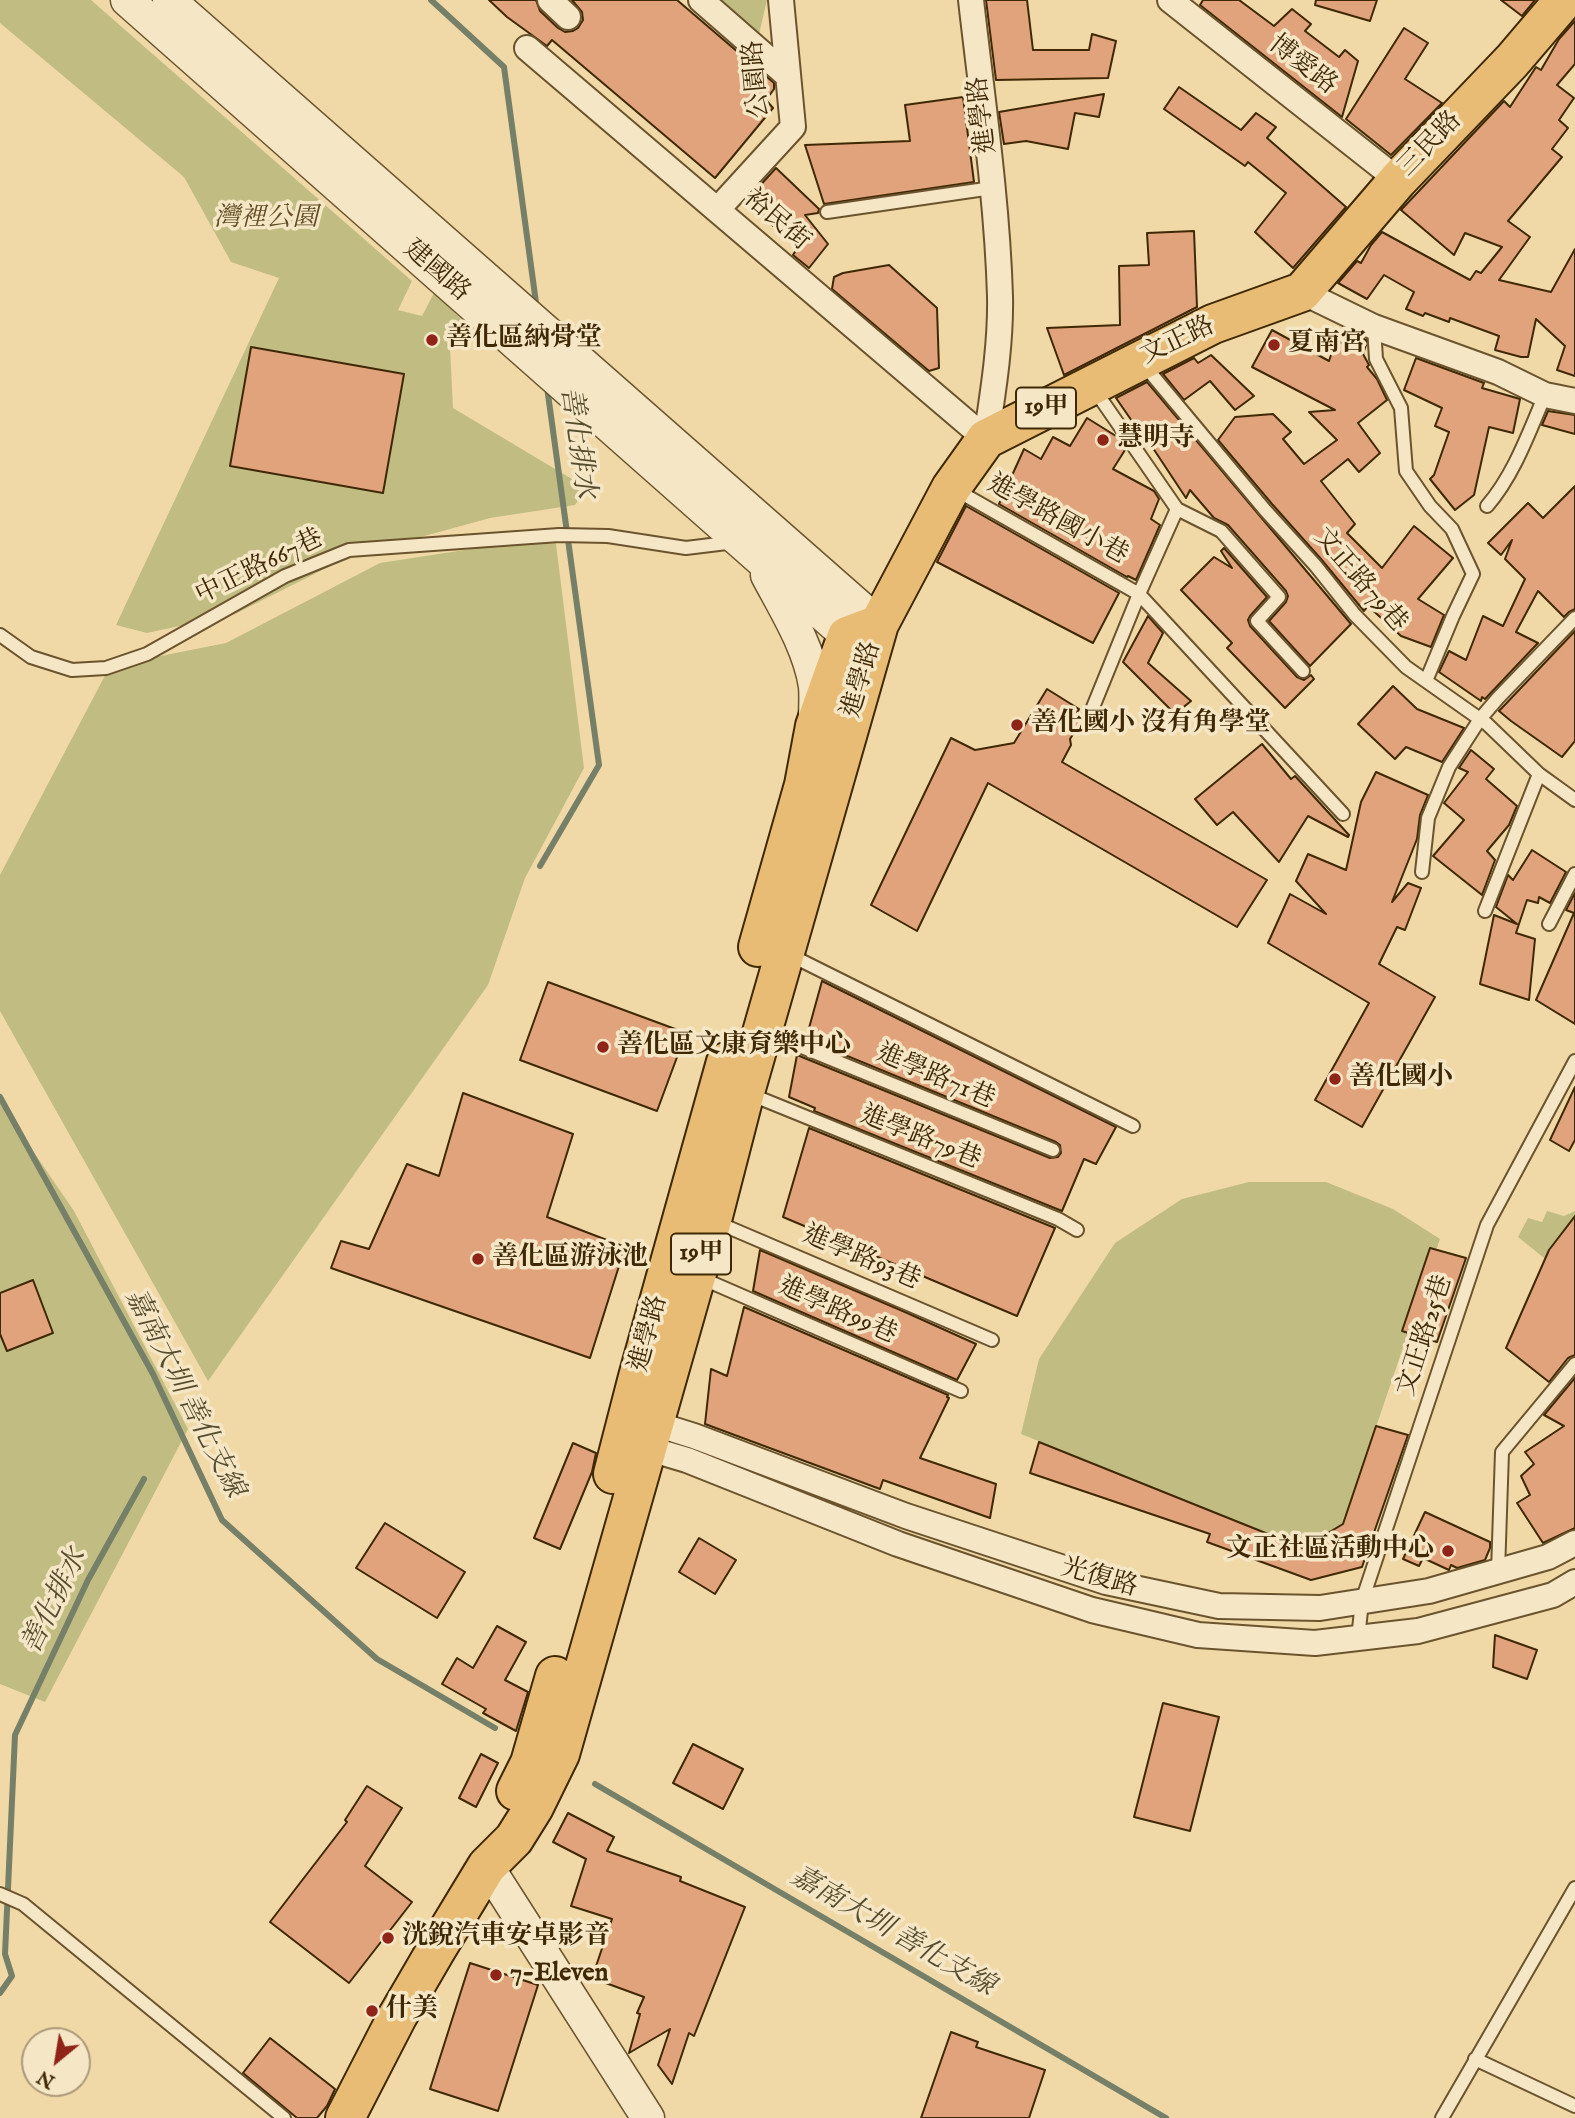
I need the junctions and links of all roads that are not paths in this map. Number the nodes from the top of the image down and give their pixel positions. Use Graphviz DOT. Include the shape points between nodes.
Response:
graph roads {
  1 [pos="127,0"];
  2 [pos="169,0"];
  3 [pos="550,0"];
  4 [pos="701,0"];
  5 [pos="781,0"];
  6 [pos="971,0"];
  7 [pos="1170,0"];
  8 [pos="1564,0"];
  9 [pos="568,17"];
  10 [pos="527,48"];
  11 [pos="788,76"];
  12 [pos="1398,180"];
  13 [pos="992,188"];
  14 [pos="718,209"];
  15 [pos="827,212"];
  16 [pos="1302,292"];
  17 [pos="1374,327"];
  18 [pos="540,346"];
  19 [pos="1139,360"];
  20 [pos="1091,384"];
  21 [pos="1545,395"];
  22 [pos="1575,401"];
  23 [pos="986,439"];
  24 [pos="951,488"];
  25 [pos="1487,506"];
  26 [pos="1177,509"];
  27 [pos="750,550"];
  28 [pos="1139,594"];
  29 [pos="1575,618"];
  30 [pos="0,635"];
  31 [pos="866,638"];
  32 [pos="1303,671"];
  33 [pos="1426,681"];
  34 [pos="1480,719"];
  35 [pos="1087,722"];
  36 [pos="815,726"];
  37 [pos="1539,774"];
  38 [pos="1575,800"];
  39 [pos="1343,814"];
  40 [pos="1422,872"];
  41 [pos="1575,874"];
  42 [pos="1485,911"];
  43 [pos="1549,924"];
  44 [pos="784,953"];
  45 [pos="762,1030"];
  46 [pos="1575,1061"];
  47 [pos="745,1092"];
  48 [pos="1133,1126"];
  49 [pos="1052,1150"];
  50 [pos="712,1220"];
  51 [pos="1077,1230"];
  52 [pos="695,1275"];
  53 [pos="992,1340"];
  54 [pos="1575,1364"];
  55 [pos="961,1391"];
  56 [pos="638,1432"];
  57 [pos="1575,1543"];
  58 [pos="1498,1572"];
  59 [pos="1575,1582"];
  60 [pos="1362,1601"];
  61 [pos="1358,1639"];
  62 [pos="487,1866"];
  63 [pos="1575,1888"];
  64 [pos="0,1894"];
  65 [pos="1475,2059"];
  66 [pos="1575,2106"];
  67 [pos="284,2118"];
  68 [pos="345,2118"];
  69 [pos="648,2118"];
  70 [pos="1442,2118"];
  1 -- 18 [label="street, 建國路"];
  2 -- 18 [label="street, 建國路" via="522,312"];
  3 -- 9 [label="street"];
  4 -- 11 [label="street"];
  5 -- 11 [label="street, 公園路"];
  6 -- 13 [label="street, 進學路"];
  7 -- 12 [label="street, 博愛路"];
  8 -- 12 [label="main road, 三民路 / 19甲"];
  10 -- 14 [label="street, 裕民街"];
  11 -- 14 [label="street, 公園路" via="793,127"];
  12 -- 16 [label="main road, 三民路 / 19甲"];
  13 -- 15 [label="lane"];
  13 -- 23 [label="street, 進學路" via="1000,298"];
  14 -- 23 [label="street, 裕民街"];
  16 -- 17 [label="street"];
  16 -- 19 [label="main road, 文正路 / 19甲" via="1213,324"];
  17 -- 21 [label="street" via="1497,372"];
  17 -- 33 [label="lane" via="1376,359 1401,408 1406,471 1452,529 1473,574"];
  18 -- 27 [label="street, 建國路" via="557,380"];
  18 -- 31 [label="street, 建國路"];
  19 -- 20 [label="main road, 文正路 / 19甲"];
  19 -- 33 [label="lane, 文正路79巷" via="1355,615"];
  20 -- 23 [label="main road, 文正路 / 19甲"];
  20 -- 26 [label="lane"];
  21 -- 22 [label="street"];
  21 -- 25 [label="lane" via="1499,493"];
  23 -- 24 [label="main road, 文正路 / 19甲"];
  24 -- 28 [label="lane, 進學路國小巷"];
  24 -- 31 [label="main road, 文正路 / 19甲"];
  26 -- 28 [label="lane"];
  26 -- 32 [label="lane" via="1221,531 1279,597 1257,621"];
  27 -- 30 [label="lane, 中正路667巷" via="559,535 349,550 285,576 147,654 106,668 72,670 31,657"];
  27 -- 31 [label="street, 建國路"];
  27 -- 36 [label="street" via="809,663 815,687"];
  28 -- 35 [label="lane"];
  28 -- 39 [label="lane"];
  29 -- 34 [label="lane"];
  31 -- 36 [label="main road, 進學路 / 19甲"];
  31 -- 44 [label="main road, 進學路 / 19甲"];
  33 -- 34 [label="lane, 文正路79巷"];
  34 -- 37 [label="lane, 文正路79巷"];
  34 -- 40 [label="lane" via="1449,767 1428,818"];
  36 -- 56 [label="main road, 進學路 / 19甲" via="804,785"];
  37 -- 38 [label="lane, 文正路79巷"];
  37 -- 42 [label="lane"];
  41 -- 43 [label="lane"];
  44 -- 45 [label="main road, 進學路 / 19甲"];
  44 -- 48 [label="lane"];
  45 -- 47 [label="main road, 進學路 / 19甲"];
  45 -- 49 [label="lane, 進學路71巷"];
  46 -- 60 [label="lane, 文正路25巷" via="1487,1225"];
  47 -- 50 [label="main road, 進學路 / 19甲"];
  47 -- 51 [label="lane, 進學路79巷"];
  50 -- 52 [label="main road, 進學路 / 19甲"];
  50 -- 53 [label="lane, 進學路93巷"];
  52 -- 55 [label="lane, 進學路99巷"];
  52 -- 56 [label="main road, 進學路 / 19甲"];
  54 -- 58 [label="lane" via="1502,1451"];
  56 -- 60 [label="street, 光復路" via="1106,1582 1219,1606 1320,1608"];
  56 -- 61 [label="street, 光復路" via="687,1460 898,1544 1092,1610 1198,1635 1315,1643"];
  56 -- 62 [label="main road, 進學路 / 19甲" via="530,1763 495,1828"];
  57 -- 58 [label="street, 光復路" via="1548,1557"];
  58 -- 60 [label="street, 光復路" via="1429,1591"];
  59 -- 61 [label="street, 光復路" via="1553,1595 1418,1631"];
  60 -- 61 [label="lane, 文正路25巷"];
  62 -- 68 [label="main road, 19甲" via="397,2017"];
  62 -- 69 [label="street"];
  63 -- 65 [label="lane"];
  64 -- 67 [label="lane" via="23,1904"];
  65 -- 66 [label="lane"];
  65 -- 70 [label="lane"];
}
